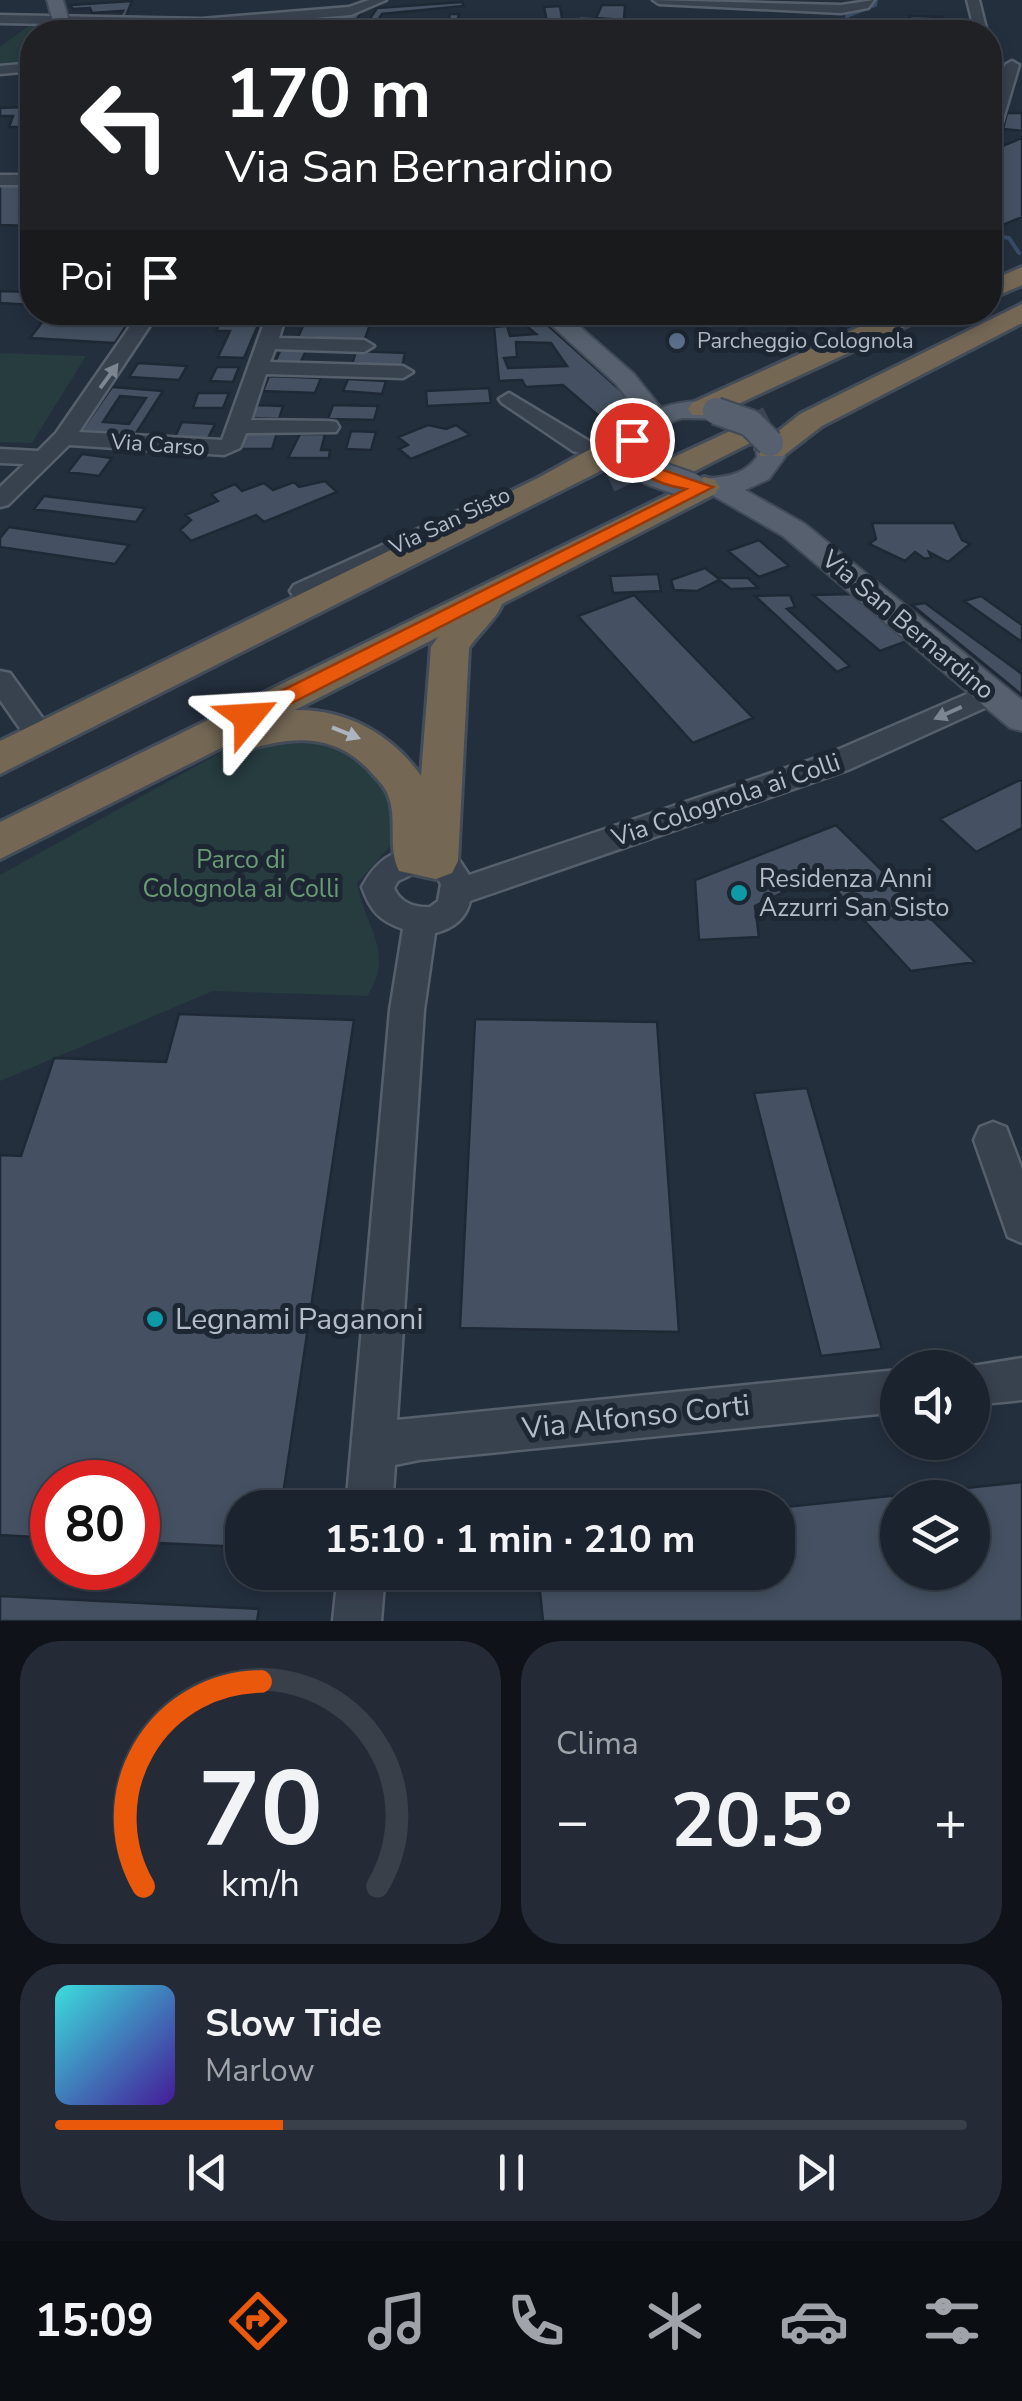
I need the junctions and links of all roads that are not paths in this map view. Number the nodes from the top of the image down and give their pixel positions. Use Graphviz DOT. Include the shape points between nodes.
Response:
graph roads {
  1 [pos="380,0"];
  2 [pos="660,0"];
  3 [pos="868,0"];
  4 [pos="749,4"];
  5 [pos="367,8"];
  6 [pos="258,20"];
  7 [pos="365,20"];
  8 [pos="750,20"];
  9 [pos="1017,65"];
  10 [pos="1002,104"];
  11 [pos="141,325"];
  12 [pos="272,325"];
  13 [pos="563,325"];
  14 [pos="896,325"];
  15 [pos="923,325"];
  16 [pos="960,325"];
  17 [pos="997,325"];
  18 [pos="265,342"];
  19 [pos="364,346"];
  20 [pos="256,368"];
  21 [pos="404,372"];
  22 [pos="625,378"];
  23 [pos="509,399"];
  24 [pos="236,426"];
  25 [pos="328,426"];
  26 [pos="734,430"];
  27 [pos="64,438"];
  28 [pos="0,456"];
  29 [pos="41,458"];
  30 [pos="650,465"];
  31 [pos="0,500"];
  32 [pos="794,530"];
  33 [pos="567,556"];
  34 [pos="320,590"];
  35 [pos="212,634"];
  36 [pos="172,673"];
  37 [pos="0,680"];
  38 [pos="990,694"];
  39 [pos="1022,720"];
  40 [pos="16,730"];
  41 [pos="0,759"];
  42 [pos="0,780"];
  43 [pos="0,810"];
  44 [pos="0,842"];
  45 [pos="0,856"];
  46 [pos="436,871"];
  47 [pos="420,922"];
  48 [pos="992,1140"];
  49 [pos="1022,1223"];
  50 [pos="1022,1379"];
  51 [pos="990,1382"];
  52 [pos="880,1394"];
  53 [pos="376,1446"];
  54 [pos="371,1490"];
  55 [pos="360,1590"];
  56 [pos="357,1621"];
  1 -- 5 [label="street"];
  2 -- 4 [label="street"];
  3 -- 4 [label="street" via="841,15"];
  4 -- 8 [label="street"];
  5 -- 6 [label="street"];
  5 -- 7 [label="street"];
  9 -- 10 [label="street"];
  27 -- 11 [label="street, one-way"];
  12 -- 18 [label="street, Via Carso"];
  13 -- 22 [label="main road"];
  14 -- 26 [label="highway"];
  15 -- 26 [label="highway"];
  16 -- 26 [label="highway"];
  17 -- 26 [label="highway" via="811,420"];
  18 -- 19 [label="street"];
  18 -- 20 [label="street, Via Carso"];
  20 -- 21 [label="street"];
  20 -- 24 [label="street, Via Carso"];
  22 -- 26 [label="main road"];
  22 -- 30 [label="main road" via="649,409"];
  23 -- 30 [label="street" via="581,446"];
  24 -- 25 [label="street, Via Carso"];
  24 -- 27 [label="street, Via Carso" via="232,442 211,450"];
  26 -- 30 [label="highway"];
  26 -- 30 [label="main road" via="659,415"];
  26 -- 30 [label="main road" via="740,483"];
  26 -- 32 [label="main road, Via San Bernardino"];
  27 -- 29 [label="street"];
  28 -- 29 [label="street"];
  29 -- 31 [label="street"];
  30 -- 32 [label="main road, Via San Bernardino"];
  30 -- 33 [label="highway"];
  30 -- 34 [label="highway"];
  30 -- 42 [label="highway"];
  30 -- 43 [label="highway"];
  32 -- 38 [label="main road, Via San Bernardino"];
  33 -- 44 [label="highway"];
  33 -- 46 [label="highway" via="472,616 450,646"];
  34 -- 35 [label="highway"];
  34 -- 36 [label="highway"];
  35 -- 36 [label="highway"];
  35 -- 40 [label="highway"];
  36 -- 41 [label="highway"];
  37 -- 40 [label="street"];
  38 -- 39 [label="main road, Via San Bernardino"];
  38 -- 46 [label="street, Via Colognola ai Colli, one-way" via="838,762 732,800"];
  45 -- 46 [label="highway, one-way" via="219,746 297,723 348,732 386,760 410,794"];
  46 -- 47 [label="street" via="449,908"];
  46 -- 47 [label="street" via="391,869 380,888 395,916"];
  47 -- 53 [label="street" via="407,1010"];
  48 -- 49 [label="street"];
  50 -- 51 [label="street"];
  52 -- 53 [label="street, Via Alfonso Corti"];
  53 -- 54 [label="street"];
  55 -- 56 [label="street"];
}
